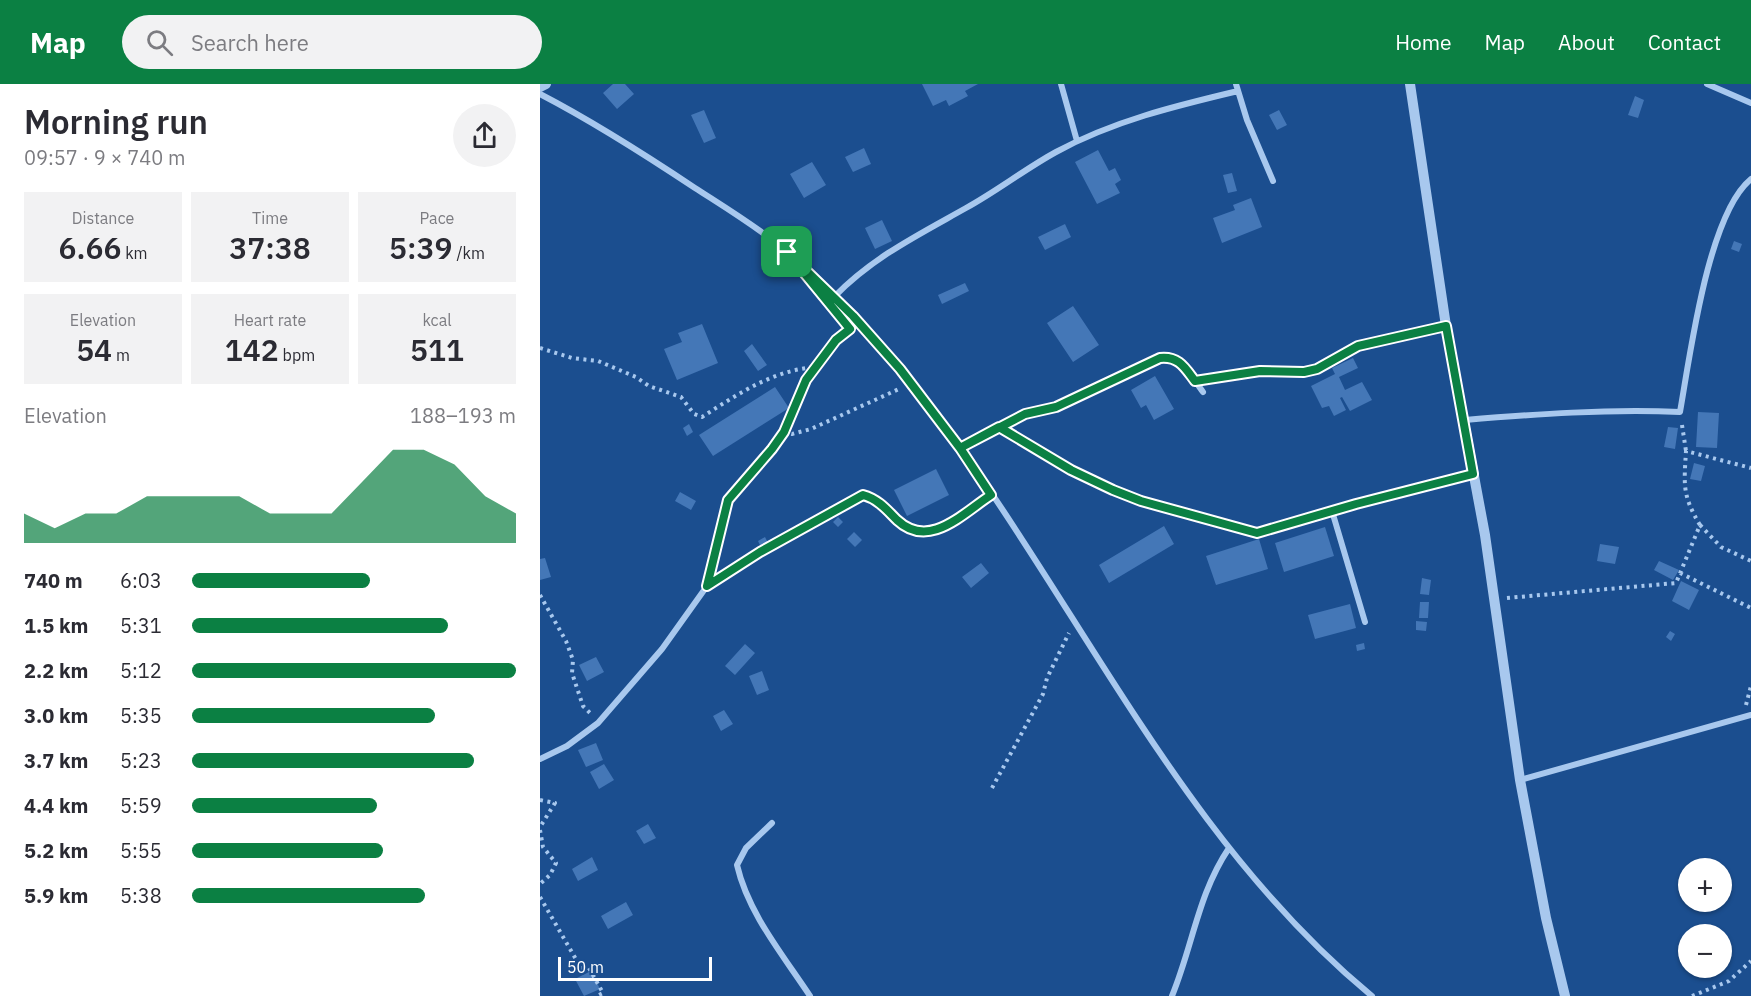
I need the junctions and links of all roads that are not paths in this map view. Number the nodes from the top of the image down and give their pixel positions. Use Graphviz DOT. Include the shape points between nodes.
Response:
graph roads {
  1 [pos="546,84"];
  2 [pos="1061,84"];
  3 [pos="1236,84"];
  4 [pos="1410,84"];
  5 [pos="1707,84"];
  6 [pos="540,87"];
  7 [pos="1238,92"];
  8 [pos="540,94"];
  9 [pos="1751,103"];
  10 [pos="1077,141"];
  11 [pos="1751,179"];
  12 [pos="1273,181"];
  13 [pos="834,297"];
  14 [pos="1203,392"];
  15 [pos="1465,420"];
  16 [pos="999,427"];
  17 [pos="960,448"];
  18 [pos="991,495"];
  19 [pos="1365,622"];
  20 [pos="1751,715"];
  21 [pos="540,759"];
  22 [pos="1520,780"];
  23 [pos="772,823"];
  24 [pos="1229,848"];
  25 [pos="810,996"];
  26 [pos="1172,996"];
  27 [pos="1372,996"];
  28 [pos="1565,996"];
  1 -- 6 [label="street"];
  2 -- 10 [label="street"];
  3 -- 7 [label="street"];
  4 -- 15 [label="street" via="1446,326"];
  5 -- 9 [label="street"];
  7 -- 10 [label="street" via="1112,125"];
  7 -- 12 [label="street"];
  8 -- 13 [label="street" via="615,135 723,206 787,252"];
  10 -- 13 [label="street" via="900,243 858,273"];
  11 -- 15 [label="street" via="1730,203 1706,274 1680,412 1561,412"];
  13 -- 17 [label="street" via="900,369"];
  14 -- 16 [label="street" via="1179,361 1160,358 1056,407 1025,414"];
  15 -- 22 [label="street"];
  16 -- 17 [label="street"];
  16 -- 19 [label="street" via="1113,490 1257,533 1332,511"];
  17 -- 18 [label="street"];
  18 -- 21 [label="street" via="937,531 925,534 901,524 872,498 863,495 760,552 707,586 662,649 598,723 575,741"];
  18 -- 24 [label="street" via="1126,701"];
  20 -- 22 [label="street"];
  22 -- 28 [label="street"];
  23 -- 25 [label="street" via="746,848 737,865 754,908"];
  24 -- 26 [label="street" via="1204,891"];
  24 -- 27 [label="street" via="1281,909"];
}
